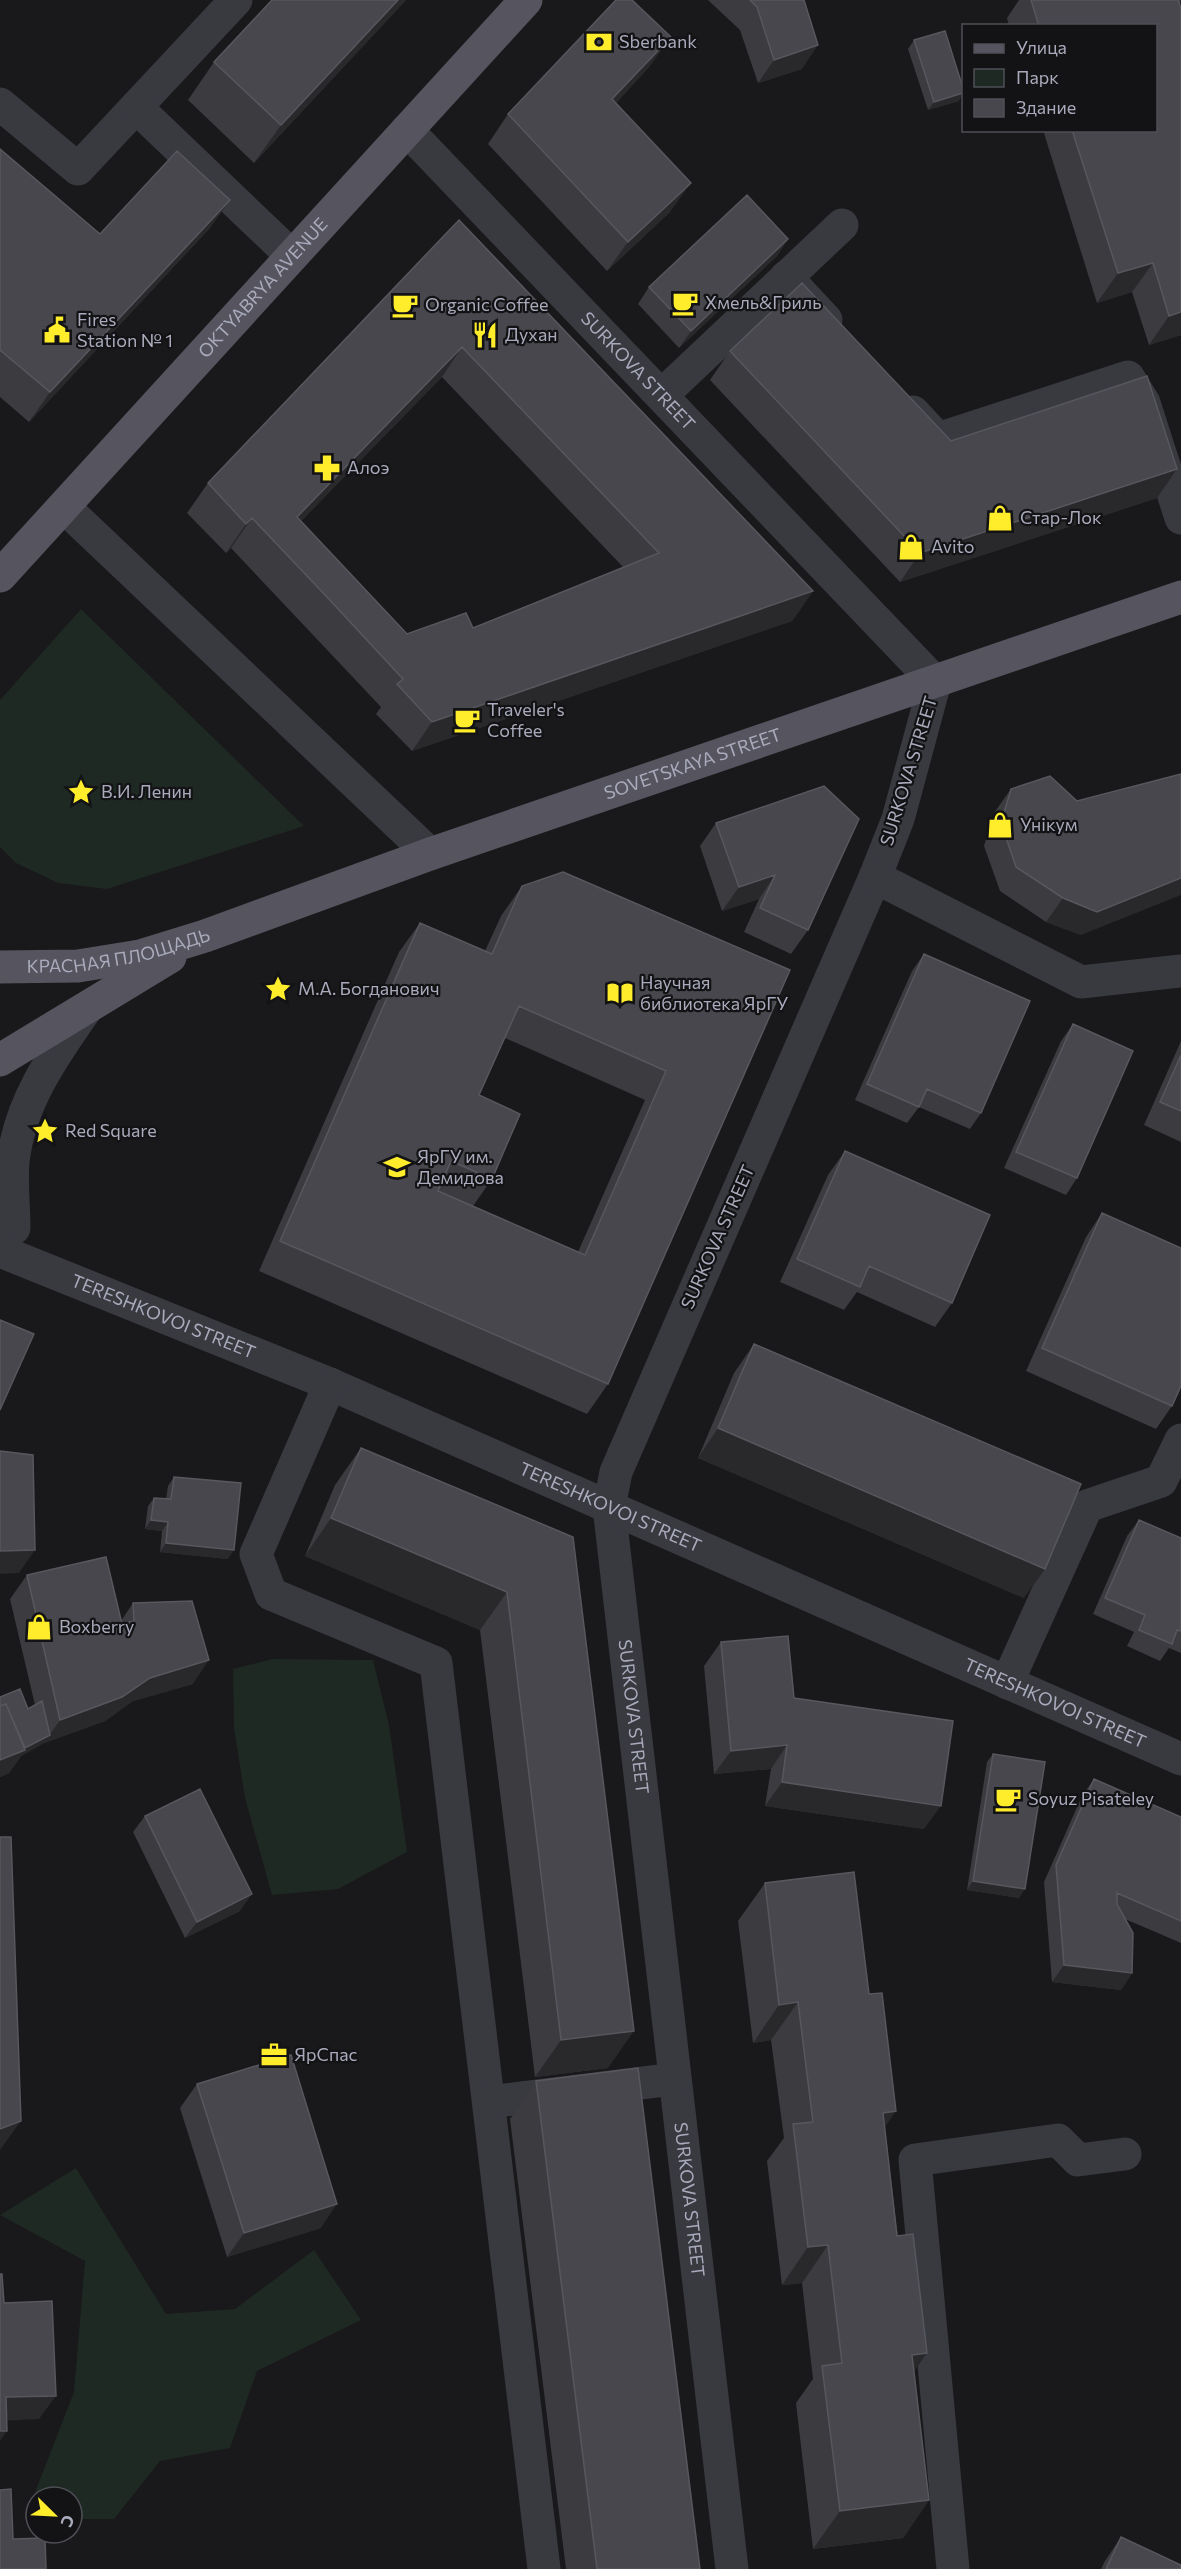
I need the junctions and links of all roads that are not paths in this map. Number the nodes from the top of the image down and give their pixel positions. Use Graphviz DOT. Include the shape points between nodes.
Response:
graph roads {
  1 [pos="236,0"];
  2 [pos="526,0"];
  3 [pos="0,104"];
  4 [pos="136,107"];
  5 [pos="407,130"];
  6 [pos="842,225"];
  7 [pos="292,256"];
  8 [pos="786,277"];
  9 [pos="850,345"];
  10 [pos="890,388"];
  11 [pos="662,395"];
  12 [pos="64,507"];
  13 [pos="1181,518"];
  14 [pos="0,576"];
  15 [pos="1181,597"];
  16 [pos="935,682"];
  17 [pos="430,854"];
  18 [pos="875,877"];
  19 [pos="205,936"];
  20 [pos="0,967"];
  21 [pos="1181,971"];
  22 [pos="86,1010"];
  23 [pos="0,1060"];
  24 [pos="5,1228"];
  25 [pos="34,1263"];
  26 [pos="330,1384"];
  27 [pos="1181,1440"];
  28 [pos="609,1507"];
  29 [pos="1007,1683"];
  30 [pos="1181,1759"];
  31 [pos="675,2079"];
  32 [pos="489,2102"];
  33 [pos="1125,2154"];
  34 [pos="544,2569"];
  35 [pos="732,2569"];
  36 [pos="953,2569"];
  1 -- 4 [label="street"];
  2 -- 5 [label="main road, OKTYABRYA AVENUE"];
  3 -- 4 [label="street" via="78,169"];
  4 -- 7 [label="street"];
  5 -- 7 [label="main road, OKTYABRYA AVENUE"];
  5 -- 11 [label="street, SURKOVA STREET"];
  6 -- 8 [label="street"];
  7 -- 12 [label="main road, OKTYABRYA AVENUE"];
  8 -- 9 [label="street"];
  8 -- 11 [label="street"];
  10 -- 13 [label="street" via="938,439 1128,377 1144,403"];
  11 -- 16 [label="street, SURKOVA STREET"];
  12 -- 14 [label="main road, OKTYABRYA AVENUE"];
  12 -- 17 [label="street"];
  15 -- 16 [label="main road, SOVETSKAYA STREET"];
  16 -- 17 [label="main road, SOVETSKAYA STREET"];
  16 -- 18 [label="street, SURKOVA STREET" via="898,819"];
  17 -- 19 [label="main road, SOVETSKAYA STREET"];
  18 -- 21 [label="street" via="1081,982"];
  18 -- 28 [label="street, SURKOVA STREET" via="616,1472"];
  19 -- 20 [label="main road, КРАСНАЯ ПЛОЩАДЬ" via="140,956 78,966"];
  19 -- 22 [label="main road, КРАСНАЯ ПЛОЩАДЬ"];
  22 -- 23 [label="main road, КРАСНАЯ ПЛОЩАДЬ"];
  22 -- 24 [label="street, КРАСНАЯ ПЛОЩАДЬ" via="31,1095 19,1131"];
  24 -- 25 [label="street, КРАСНАЯ ПЛОЩАДЬ"];
  25 -- 26 [label="street, TERESHKOVOI STREET"];
  26 -- 28 [label="street, TERESHKOVOI STREET"];
  26 -- 32 [label="street" via="256,1554 271,1594 436,1663"];
  27 -- 29 [label="street" via="1161,1481 1087,1506"];
  28 -- 29 [label="street, TERESHKOVOI STREET"];
  28 -- 31 [label="street, SURKOVA STREET"];
  29 -- 30 [label="street, TERESHKOVOI STREET"];
  31 -- 32 [label="street"];
  31 -- 35 [label="street, SURKOVA STREET"];
  32 -- 34 [label="street"];
  33 -- 36 [label="street" via="1078,2160 1058,2140 915,2160"];
}
